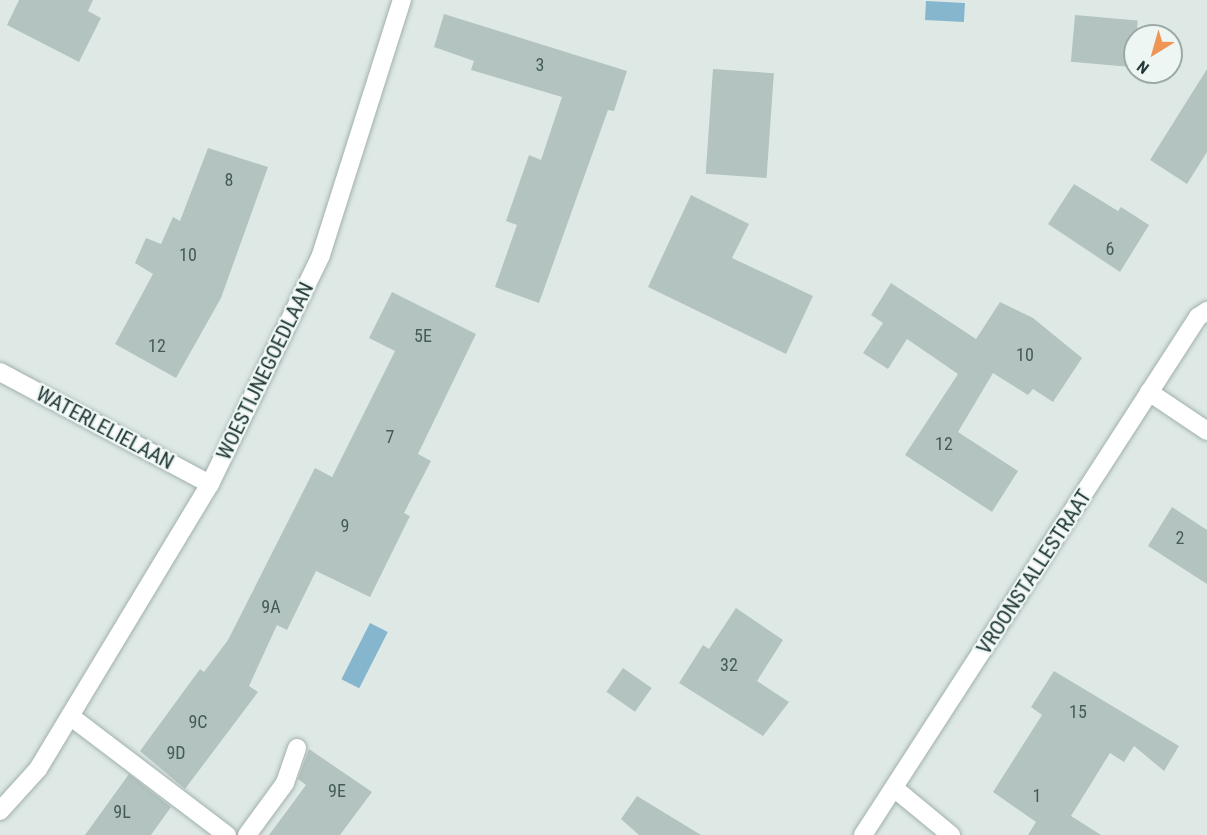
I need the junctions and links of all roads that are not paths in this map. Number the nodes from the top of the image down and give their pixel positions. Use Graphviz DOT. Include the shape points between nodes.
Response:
graph roads {
  1 [pos="402,0"];
  2 [pos="1207,311"];
  3 [pos="0,372"];
  4 [pos="1149,392"];
  5 [pos="1207,431"];
  6 [pos="210,484"];
  7 [pos="70,716"];
  8 [pos="297,748"];
  9 [pos="894,788"];
  10 [pos="0,811"];
  11 [pos="227,835"];
  12 [pos="247,835"];
  13 [pos="863,835"];
  14 [pos="951,835"];
  1 -- 6 [label="street, WOESTIJNEGOEDLAAN" via="321,255"];
  2 -- 4 [label="street, VROONSTALLESTRAAT" via="1198,317"];
  3 -- 6 [label="street, WATERLELIELAAN"];
  4 -- 5 [label="street"];
  4 -- 9 [label="street, VROONSTALLESTRAAT"];
  6 -- 7 [label="street, WOESTIJNEGOEDLAAN"];
  7 -- 10 [label="street, WOESTIJNEGOEDLAAN" via="38,769"];
  7 -- 11 [label="street"];
  8 -- 12 [label="street" via="285,783"];
  9 -- 13 [label="street, VROONSTALLESTRAAT"];
  9 -- 14 [label="street"];
}
